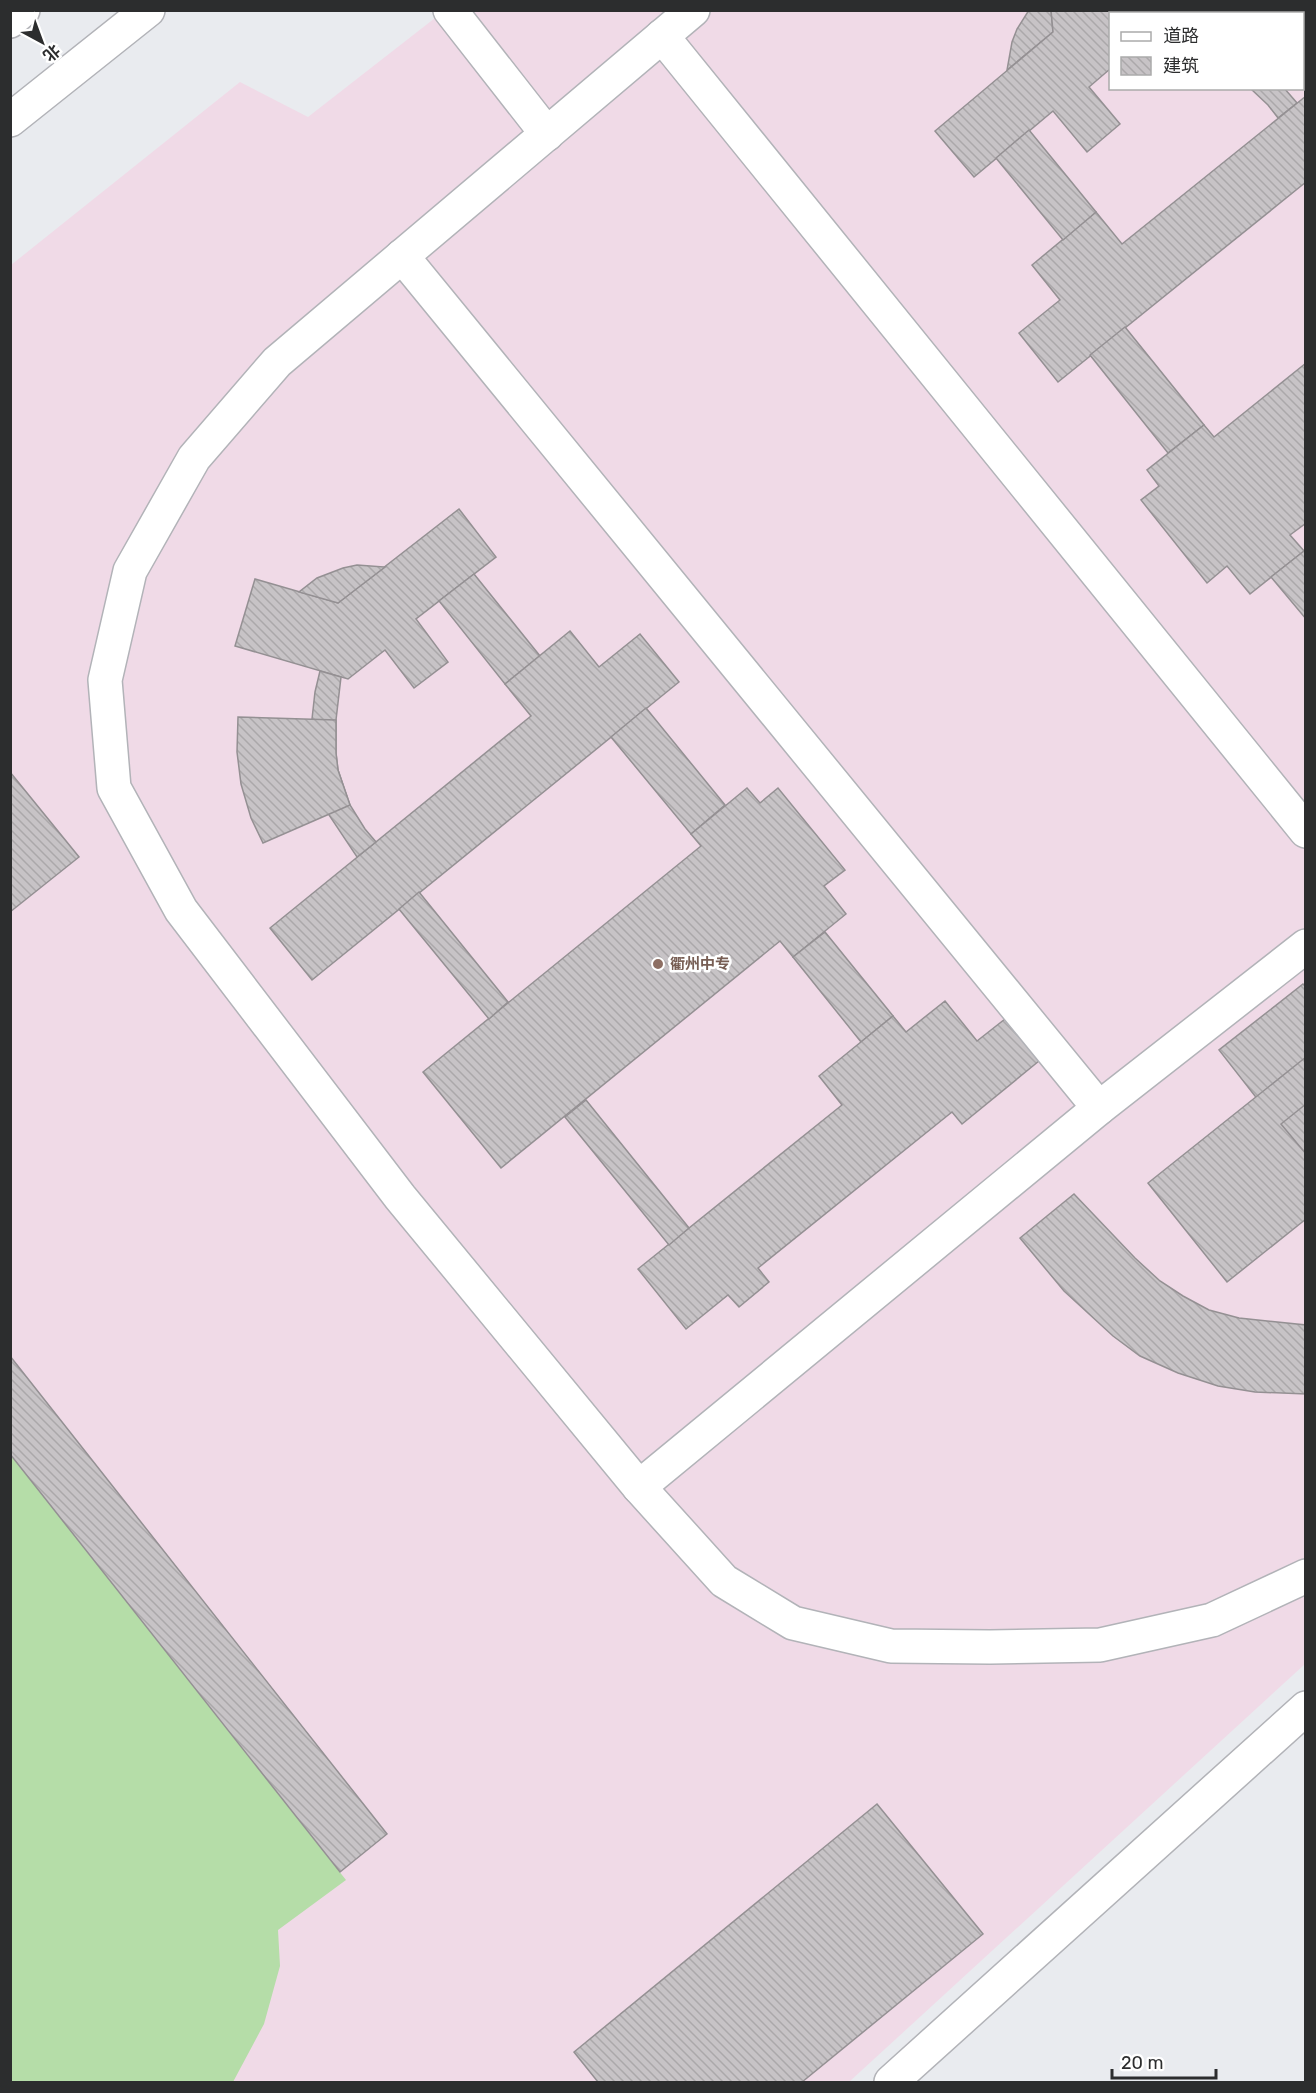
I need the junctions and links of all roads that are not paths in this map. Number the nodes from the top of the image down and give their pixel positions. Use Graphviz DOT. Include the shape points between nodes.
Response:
graph roads {
  1 [pos="23,10"];
  2 [pos="148,10"];
  3 [pos="450,10"];
  4 [pos="693,10"];
  5 [pos="10,21"];
  6 [pos="662,36"];
  7 [pos="10,120"];
  8 [pos="547,134"];
  9 [pos="402,256"];
  10 [pos="1305,831"];
  11 [pos="1305,946"];
  12 [pos="1099,1108"];
  13 [pos="639,1487"];
  14 [pos="1305,1576"];
  15 [pos="1305,1708"];
  16 [pos="891,2082"];
  1 -- 5 [label="street"];
  2 -- 7 [label="street"];
  3 -- 8 [label="street"];
  4 -- 6 [label="street"];
  6 -- 8 [label="street"];
  6 -- 10 [label="street"];
  8 -- 9 [label="street"];
  9 -- 12 [label="street"];
  9 -- 13 [label="street" via="277,362 194,458 130,571 105,680 114,788 181,910 400,1197"];
  11 -- 12 [label="street"];
  12 -- 13 [label="street"];
  13 -- 14 [label="street" via="724,1581 793,1623 891,1646 1100,1644 1212,1620"];
  15 -- 16 [label="street"];
}
